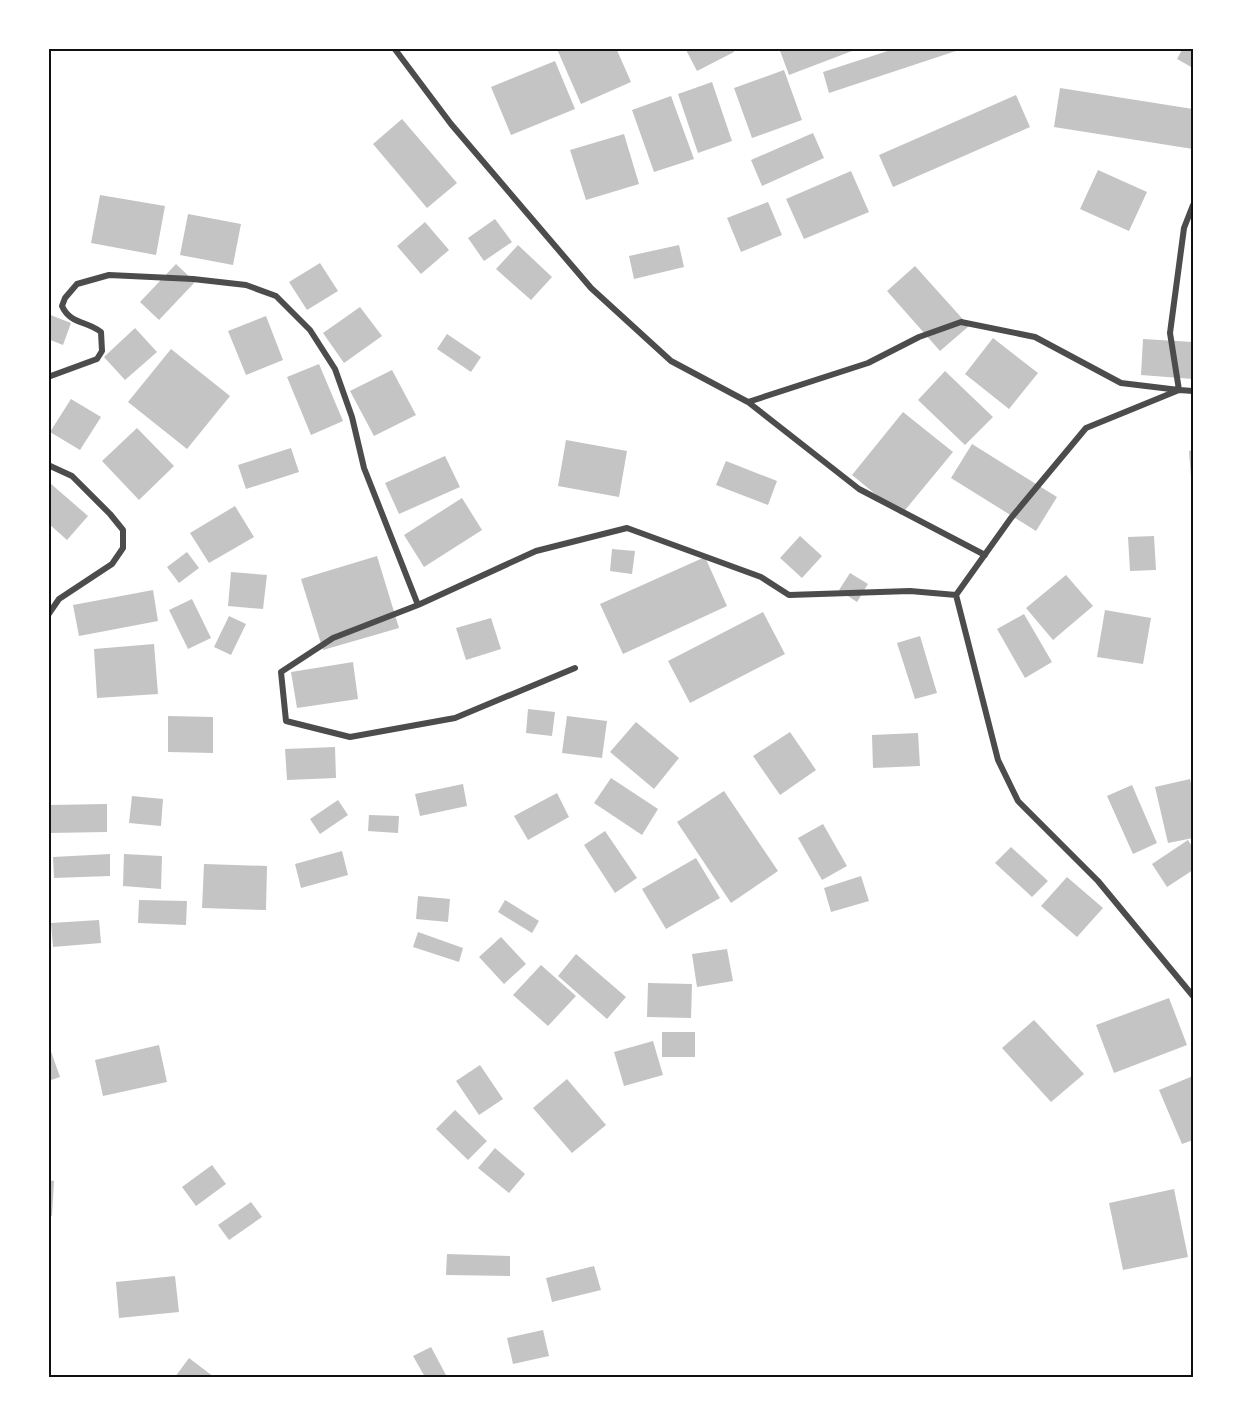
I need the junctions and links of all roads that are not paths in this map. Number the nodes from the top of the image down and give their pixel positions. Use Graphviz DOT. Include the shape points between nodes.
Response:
graph roads {
  1 [pos="394,48"];
  2 [pos="1193,205"];
  3 [pos="48,377"];
  4 [pos="1179,390"];
  5 [pos="1193,391"];
  6 [pos="748,402"];
  7 [pos="48,465"];
  8 [pos="985,555"];
  9 [pos="956,595"];
  10 [pos="418,605"];
  11 [pos="48,615"];
  12 [pos="575,668"];
  13 [pos="1193,996"];
  1 -- 6 [label="street" via="451,124 591,288 671,361"];
  2 -- 4 [label="street" via="1184,228 1170,333"];
  3 -- 10 [label="street" via="97,359 102,351 101,332 75,321 62,306 77,284 109,275 193,279 246,285 276,296 310,330 335,369 364,468"];
  4 -- 5 [label="street"];
  4 -- 6 [label="street" via="1121,383 1035,337 961,322 919,337 868,363"];
  4 -- 8 [label="street" via="1086,428"];
  6 -- 8 [label="street" via="859,489"];
  7 -- 11 [label="street" via="72,476 123,530 123,548 112,564 59,599"];
  8 -- 9 [label="street"];
  9 -- 10 [label="street" via="910,591 789,595 761,577 627,528 536,551"];
  9 -- 13 [label="street" via="998,760 1018,801 1098,880"];
  10 -- 12 [label="street" via="333,638 281,672 286,721 350,737 455,718"];
}
